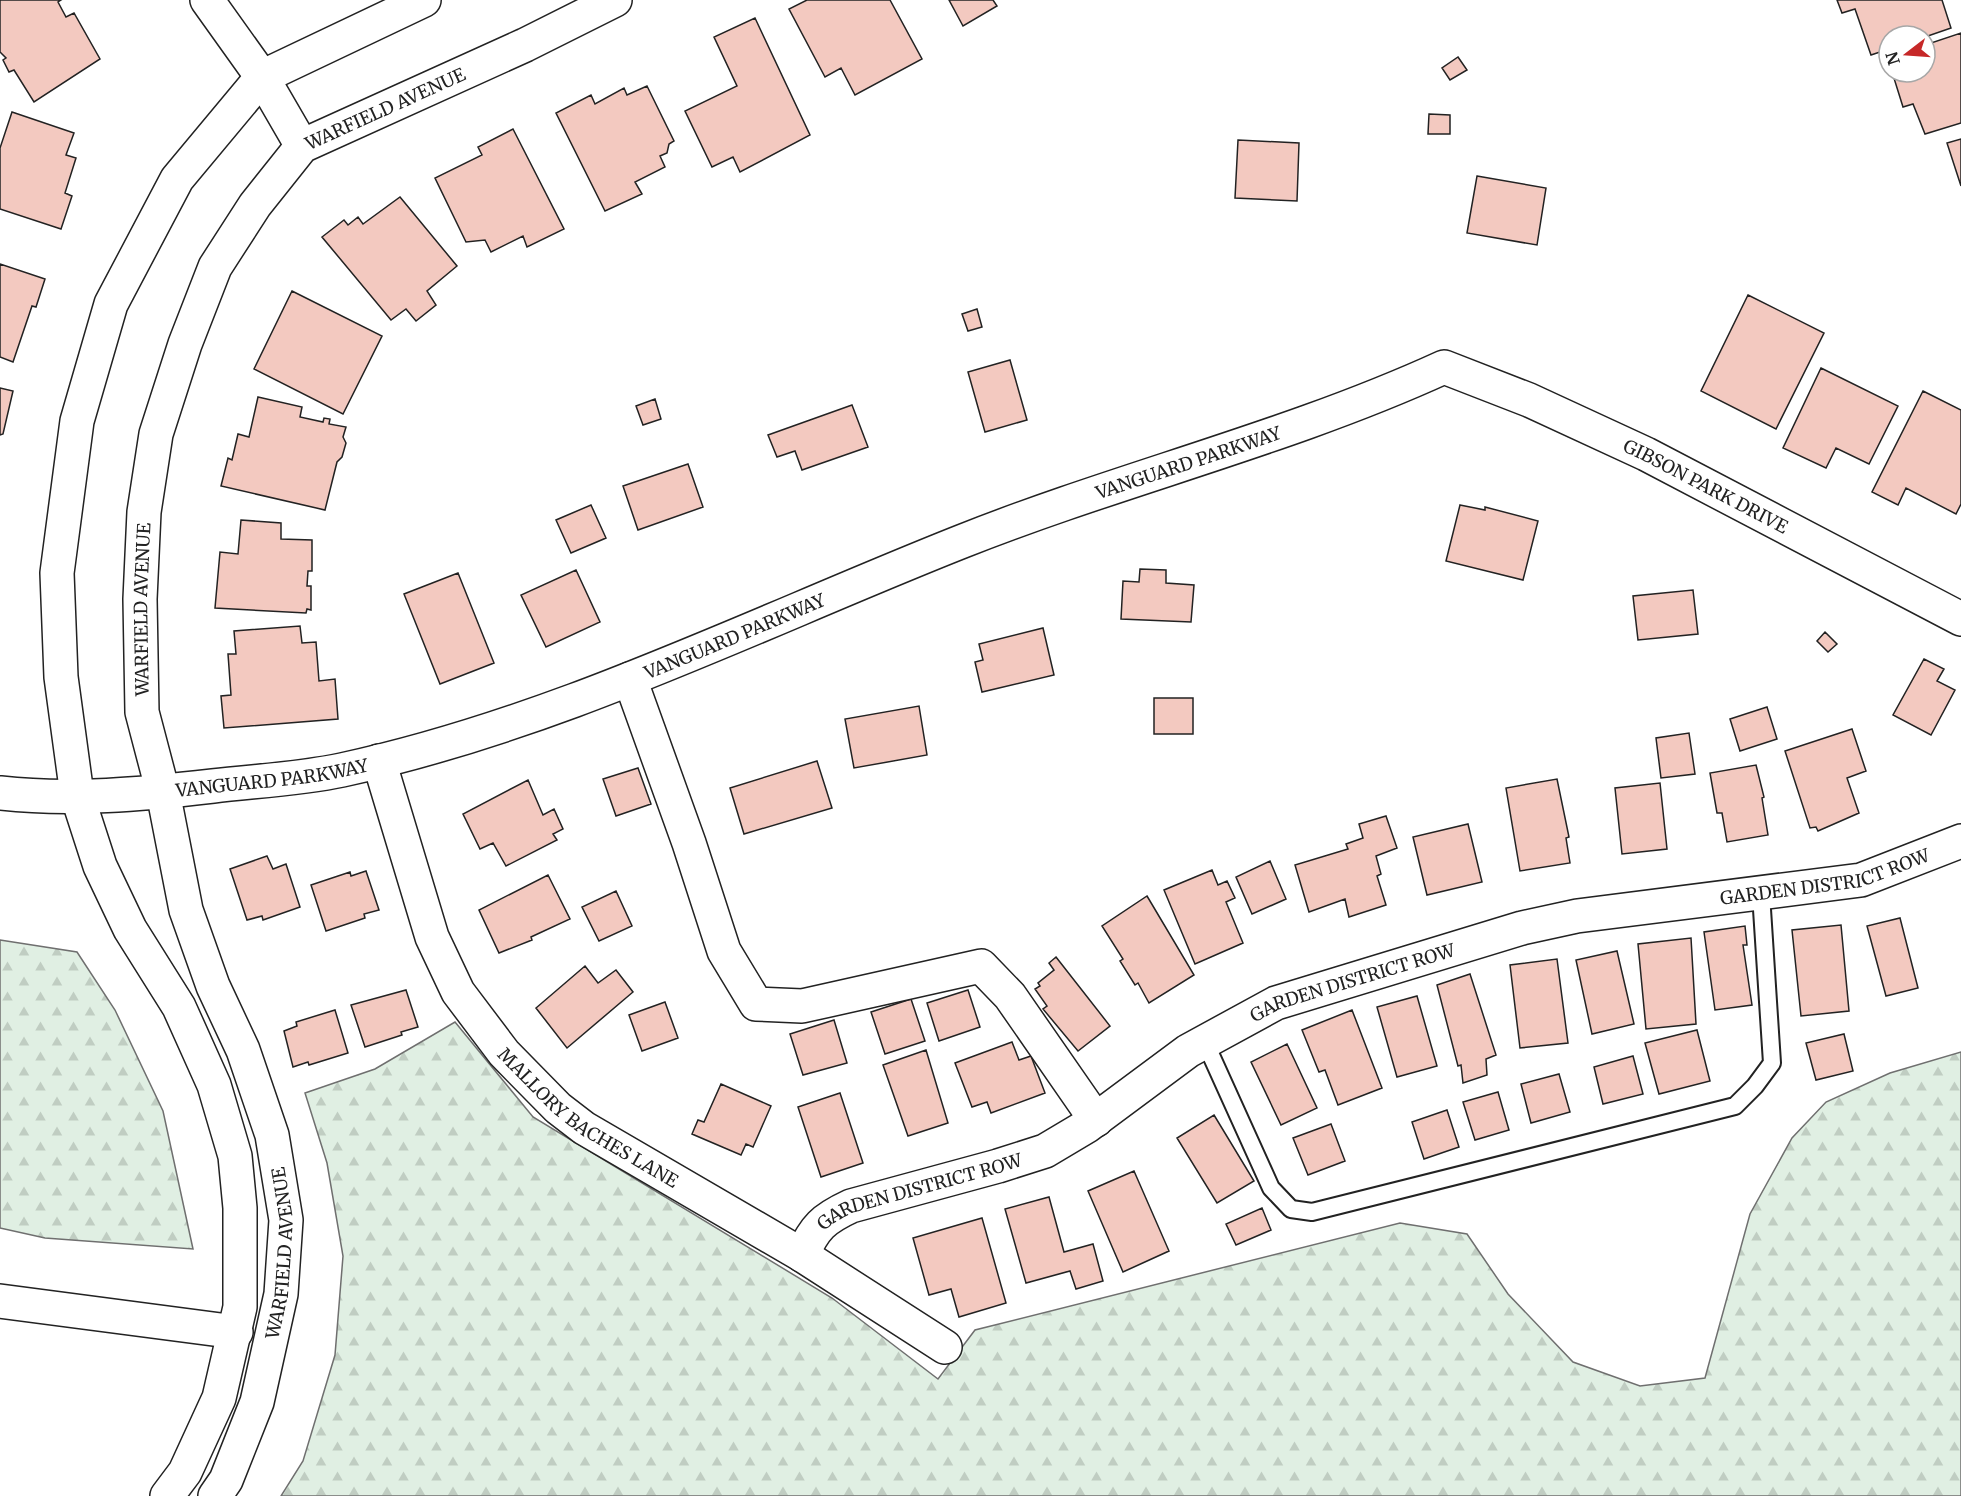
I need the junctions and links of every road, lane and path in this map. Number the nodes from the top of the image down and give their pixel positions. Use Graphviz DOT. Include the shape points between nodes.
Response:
graph roads {
  1 [pos="207,0"];
  2 [pos="423,0"];
  3 [pos="615,0"];
  4 [pos="262,77"];
  5 [pos="302,146"];
  6 [pos="1444,367"];
  7 [pos="1961,619"];
  8 [pos="630,679"];
  9 [pos="379,761"];
  10 [pos="163,792"];
  11 [pos="0,793"];
  12 [pos="77,795"];
  13 [pos="1961,841"];
  14 [pos="1761,894"];
  15 [pos="1205,1042"];
  16 [pos="1096,1120"];
  17 [pos="802,1255"];
  18 [pos="0,1301"];
  19 [pos="236,1332"];
  20 [pos="945,1347"];
  21 [pos="166,1496"];
  22 [pos="215,1496"];
  1 -- 4 [label="street"];
  2 -- 4 [label="street, WARFIELD AVENUE"];
  3 -- 5 [label="street, WARFIELD AVENUE"];
  4 -- 5 [label="street"];
  4 -- 12 [label="street, WARFIELD AVENUE" via="177,179 111,304 77,421 57,573 61,677"];
  5 -- 10 [label="street, WARFIELD AVENUE" via="255,205 215,267 184,344 156,434 144,512 140,610 142,712"];
  6 -- 7 [label="street, GIBSON PARK DRIVE" via="1529,400 1646,454"];
  6 -- 8 [label="street, VANGUARD PARKWAY" via="1376,398 964,541"];
  8 -- 9 [label="street, VANGUARD PARKWAY" via="458,741"];
  8 -- 16 [label="street" via="724,951 756,1004 802,1006 981,966 1010,996"];
  9 -- 10 [label="street, VANGUARD PARKWAY" via="338,771"];
  9 -- 17 [label="street, MALLORY BACHES LANE" via="432,936 458,992 504,1053 558,1108 584,1128"];
  10 -- 12 [label="street, VANGUARD PARKWAY"];
  10 -- 22 [label="street, WARFIELD AVENUE" via="186,910 213,986 243,1050 272,1135 286,1220 281,1294 257,1402 226,1480"];
  11 -- 12 [label="street, VANGUARD PARKWAY"];
  12 -- 19 [label="street, WARFIELD AVENUE" via="100,866 130,929 179,1007 214,1085 235,1156 240,1208 240,1307"];
  13 -- 14 [label="street, GARDEN DISTRICT ROW" via="1862,880"];
  14 -- 15 [label="street, GARDEN DISTRICT ROW" via="1577,916 1522,928 1276,1003"];
  14 -- 15 [label="lane" via="1772,1063 1735,1106 1312,1212 1291,1209 1271,1188"];
  15 -- 16 [label="street, GARDEN DISTRICT ROW"];
  16 -- 17 [label="street, GARDEN DISTRICT ROW" via="1035,1154 851,1206 815,1229"];
  17 -- 20 [label="street, MALLORY BACHES LANE"];
  18 -- 19 [label="street"];
  19 -- 21 [label="street, WARFIELD AVENUE" via="219,1398 185,1472"];
}
